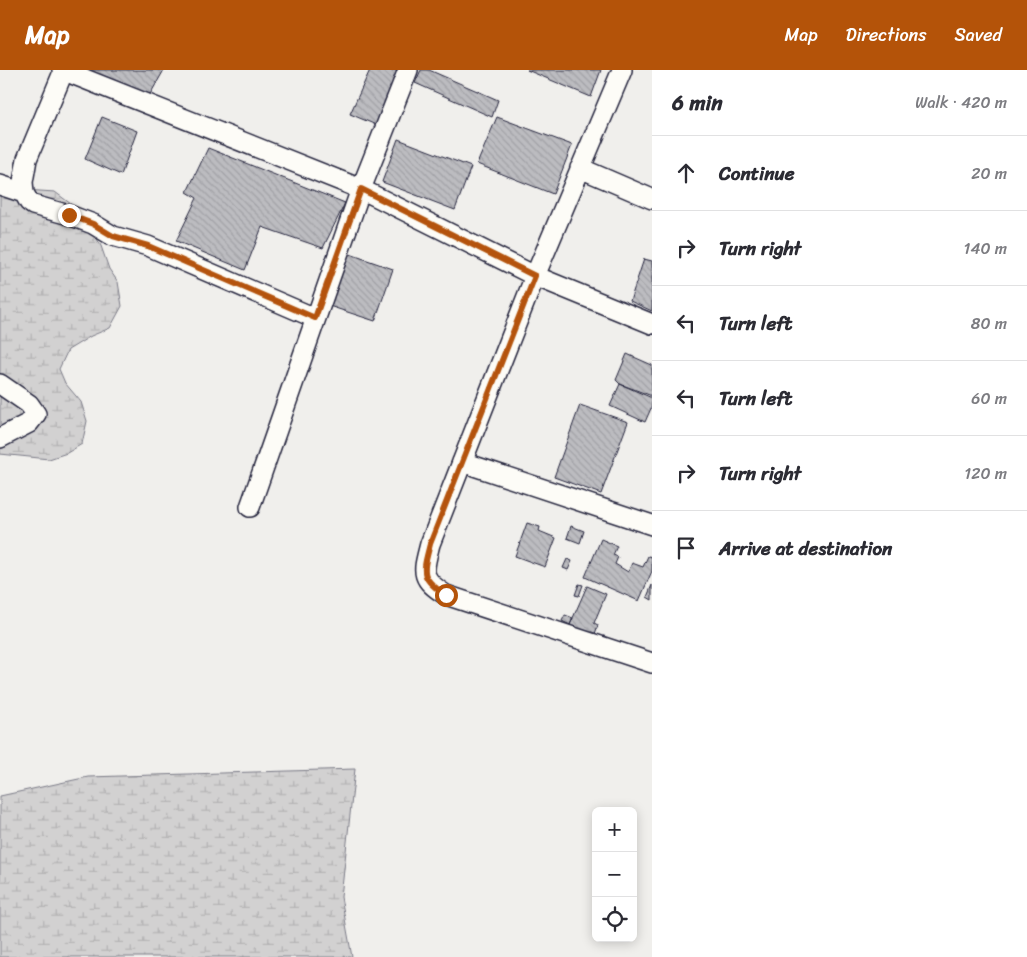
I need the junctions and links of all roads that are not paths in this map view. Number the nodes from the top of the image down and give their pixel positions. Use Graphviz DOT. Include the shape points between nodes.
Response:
graph roads {
  1 [pos="63,70"];
  2 [pos="408,70"];
  3 [pos="622,70"];
  4 [pos="580,168"];
  5 [pos="0,185"];
  6 [pos="361,189"];
  7 [pos="24,193"];
  8 [pos="652,199"];
  9 [pos="535,276"];
  10 [pos="315,318"];
  11 [pos="652,324"];
  12 [pos="0,384"];
  13 [pos="0,438"];
  14 [pos="462,462"];
  15 [pos="250,507"];
  16 [pos="652,525"];
  17 [pos="652,663"];
  1 -- 6 [label="street"];
  1 -- 7 [label="street" via="27,159"];
  2 -- 6 [label="street"];
  3 -- 4 [label="street"];
  4 -- 8 [label="street"];
  4 -- 9 [label="street"];
  5 -- 7 [label="street"];
  6 -- 9 [label="street"];
  6 -- 10 [label="street"];
  7 -- 10 [label="street" via="33,205 69,215 113,236 148,246"];
  9 -- 11 [label="street"];
  9 -- 14 [label="street"];
  10 -- 15 [label="street"];
  12 -- 13 [label="street" via="29,404 36,414 29,423"];
  14 -- 16 [label="street"];
  14 -- 17 [label="street" via="423,569 430,585 446,595"];
}
